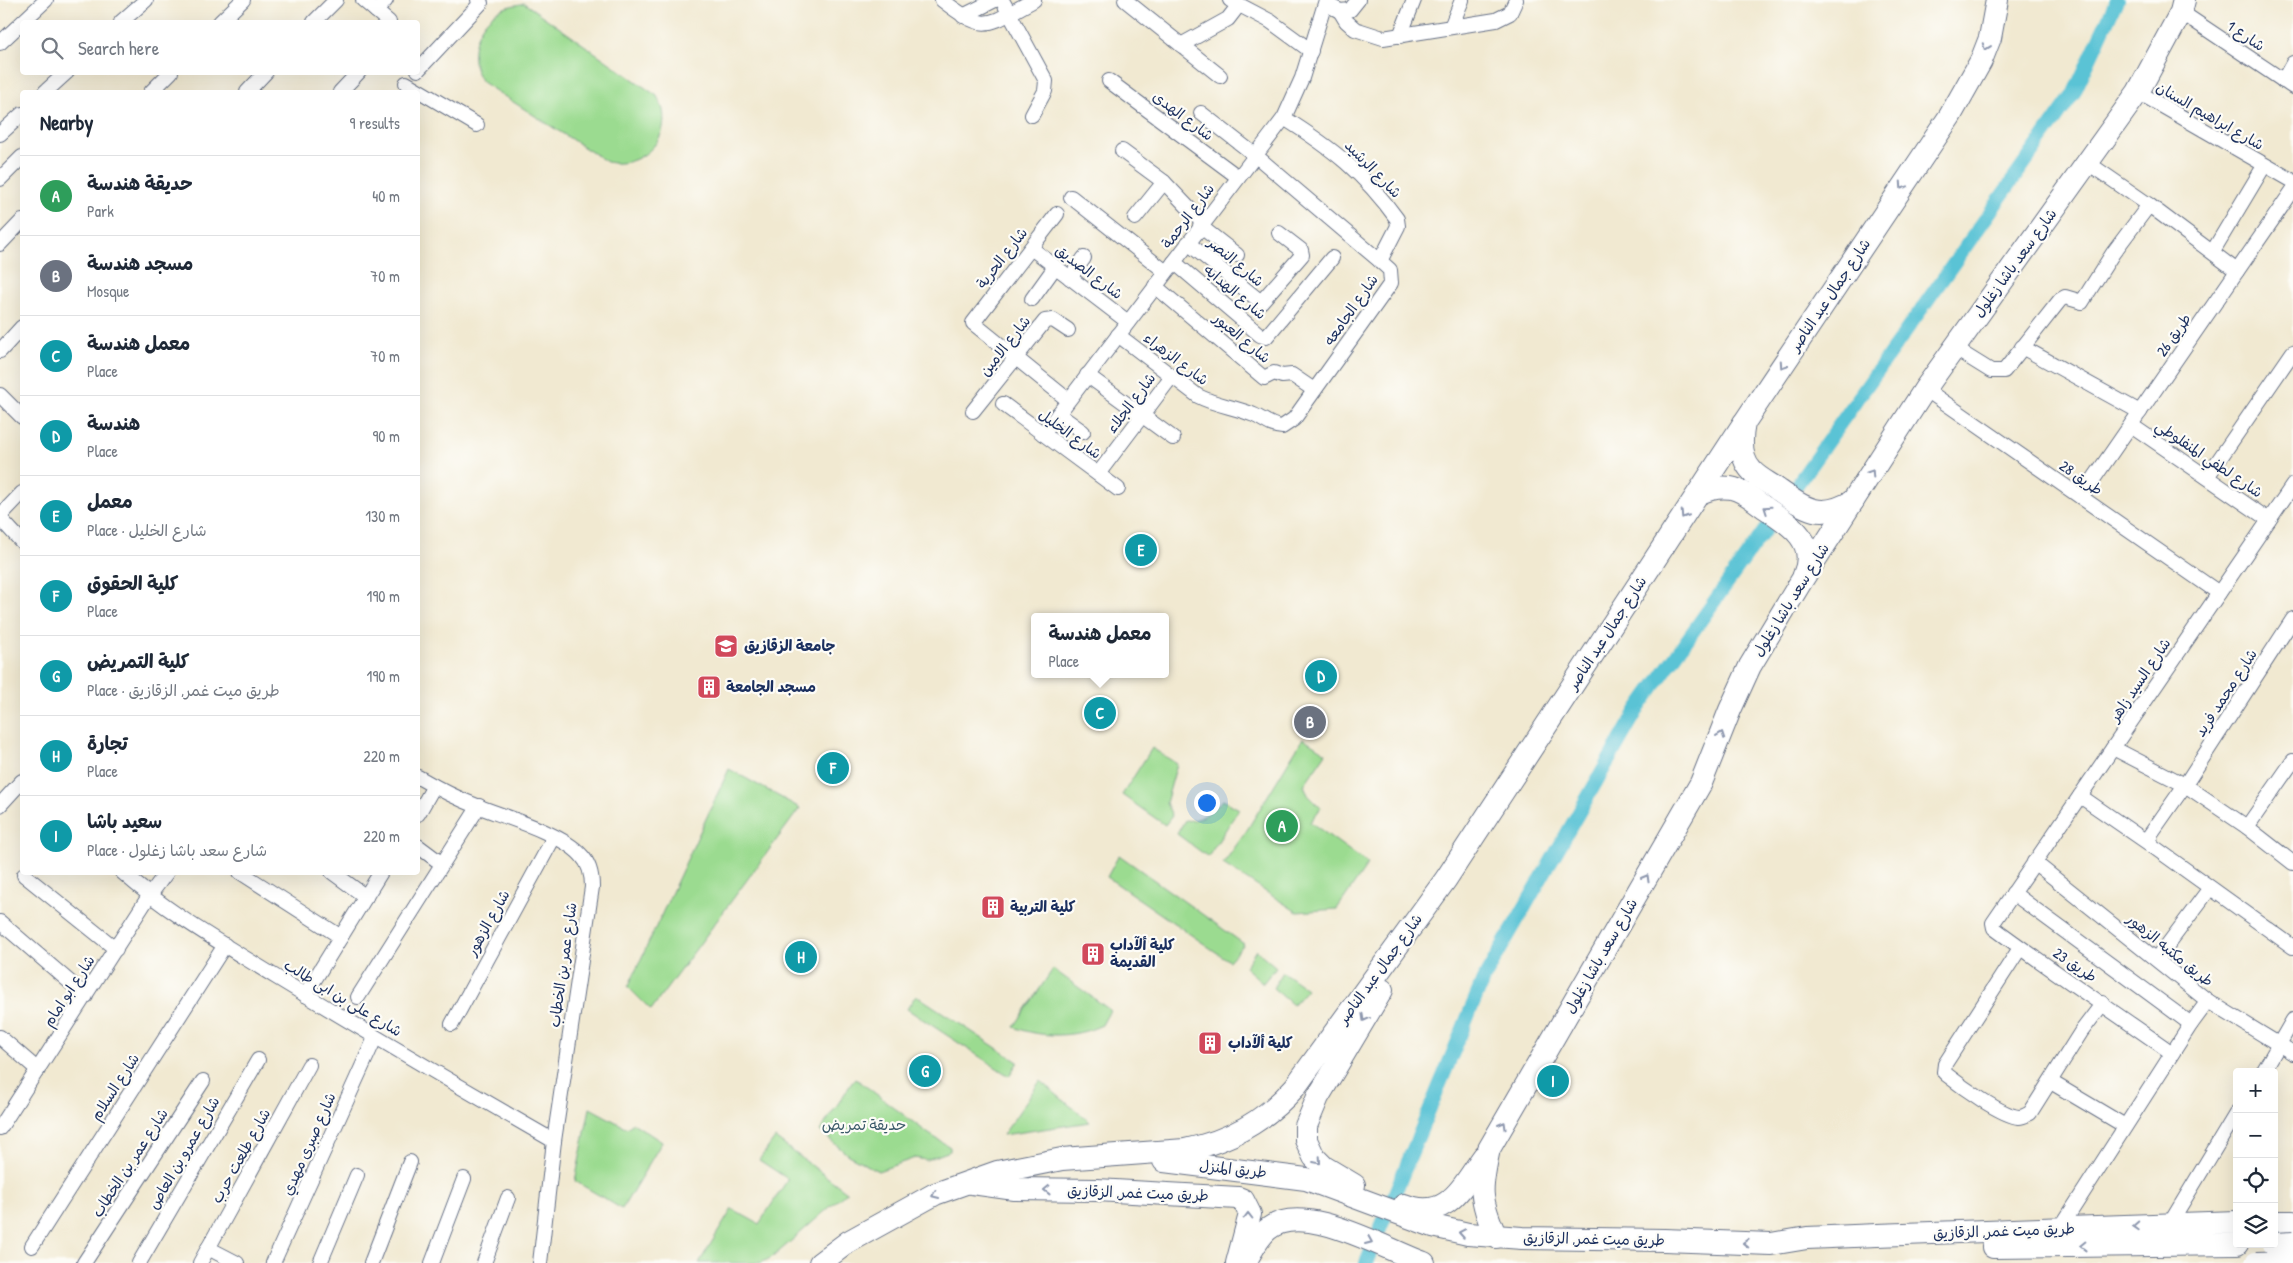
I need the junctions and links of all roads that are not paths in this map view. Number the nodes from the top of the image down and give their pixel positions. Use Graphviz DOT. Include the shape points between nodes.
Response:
graph roads {
  1 [pos="46,0"];
  2 [pos="146,0"];
  3 [pos="243,0"];
  4 [pos="336,0"];
  5 [pos="363,0"];
  6 [pos="386,0"];
  7 [pos="942,0"];
  8 [pos="995,0"];
  9 [pos="1002,0"];
  10 [pos="1034,0"];
  11 [pos="1125,0"];
  12 [pos="1358,0"];
  13 [pos="1414,0"];
  14 [pos="1462,0"];
  15 [pos="1516,0"];
  16 [pos="1996,0"];
  17 [pos="480,2"];
  18 [pos="1325,2"];
  19 [pos="1234,3"];
  20 [pos="2183,6"];
  21 [pos="1340,10"];
  22 [pos="376,11"];
  23 [pos="1009,13"];
  24 [pos="962,16"];
  25 [pos="25,20"];
  26 [pos="123,20"];
  27 [pos="222,20"];
  28 [pos="316,20"];
  29 [pos="387,20"];
  30 [pos="20,24"];
  31 [pos="1451,27"];
  32 [pos="1400,36"];
  33 [pos="0,43"];
  34 [pos="1181,45"];
  35 [pos="1311,51"];
  36 [pos="2293,63"];
  37 [pos="420,67"];
  38 [pos="64,75"];
  39 [pos="168,75"];
  40 [pos="263,75"];
  41 [pos="356,75"];
  42 [pos="1220,76"];
  43 [pos="409,79"];
  44 [pos="1109,81"];
  45 [pos="2288,84"];
  46 [pos="47,90"];
  47 [pos="153,90"];
  48 [pos="249,90"];
  49 [pos="342,90"];
  50 [pos="2138,92"];
  51 [pos="1201,113"];
  52 [pos="1032,115"];
  53 [pos="20,116"];
  54 [pos="1284,118"];
  55 [pos="477,125"];
  56 [pos="0,134"];
  57 [pos="1122,150"];
  58 [pos="1255,154"];
  59 [pos="20,159"];
  60 [pos="2088,162"];
  61 [pos="2264,166"];
  62 [pos="1238,177"];
  63 [pos="0,179"];
  64 [pos="2293,181"];
  65 [pos="1164,182"];
  66 [pos="2293,190"];
  67 [pos="1071,197"];
  68 [pos="2148,205"];
  69 [pos="1057,214"];
  70 [pos="1135,218"];
  71 [pos="20,224"];
  72 [pos="1202,225"];
  73 [pos="1279,233"];
  74 [pos="1188,243"];
  75 [pos="0,244"];
  76 [pos="1031,248"];
  77 [pos="2213,251"];
  78 [pos="1237,255"];
  79 [pos="1084,258"];
  80 [pos="1332,258"];
  81 [pos="1380,261"];
  82 [pos="1055,267"];
  83 [pos="1170,267"];
  84 [pos="2237,271"];
  85 [pos="1070,278"];
  86 [pos="1155,286"];
  87 [pos="1032,299"];
  88 [pos="1128,322"];
  89 [pos="20,329"];
  90 [pos="1068,330"];
  91 [pos="1118,335"];
  92 [pos="2022,347"];
  93 [pos="1954,348"];
  94 [pos="0,351"];
  95 [pos="2293,352"];
  96 [pos="1016,358"];
  97 [pos="1087,375"];
  98 [pos="1172,376"];
  99 [pos="1925,389"];
  100 [pos="1314,390"];
  101 [pos="0,396"];
  102 [pos="1068,400"];
  103 [pos="1002,404"];
  104 [pos="973,411"];
  105 [pos="2140,412"];
  106 [pos="1058,414"];
  107 [pos="1142,415"];
  108 [pos="20,416"];
  109 [pos="1744,423"];
  110 [pos="1273,425"];
  111 [pos="2131,425"];
  112 [pos="1083,432"];
  113 [pos="1043,434"];
  114 [pos="1173,438"];
  115 [pos="1098,474"];
  116 [pos="2207,477"];
  117 [pos="2293,485"];
  118 [pos="1118,489"];
  119 [pos="1698,494"];
  120 [pos="20,495"];
  121 [pos="2081,497"];
  122 [pos="1853,501"];
  123 [pos="0,517"];
  124 [pos="1800,518"];
  125 [pos="2269,520"];
  126 [pos="20,540"];
  127 [pos="1802,580"];
  128 [pos="2219,593"];
  129 [pos="2292,624"];
  130 [pos="2113,748"];
  131 [pos="2293,761"];
  132 [pos="420,779"];
  133 [pos="20,784"];
  134 [pos="2185,785"];
  135 [pos="434,786"];
  136 [pos="2080,796"];
  137 [pos="0,805"];
  138 [pos="479,806"];
  139 [pos="420,810"];
  140 [pos="2247,827"];
  141 [pos="554,837"];
  142 [pos="2151,844"];
  143 [pos="420,848"];
  144 [pos="2034,862"];
  145 [pos="2293,863"];
  146 [pos="442,864"];
  147 [pos="24,875"];
  148 [pos="125,875"];
  149 [pos="165,875"];
  150 [pos="245,875"];
  151 [pos="336,875"];
  152 [pos="379,875"];
  153 [pos="2210,888"];
  154 [pos="2013,893"];
  155 [pos="149,896"];
  156 [pos="366,897"];
  157 [pos="1420,915"];
  158 [pos="0,922"];
  159 [pos="341,937"];
  160 [pos="225,945"];
  161 [pos="2293,947"];
  162 [pos="2020,948"];
  163 [pos="116,949"];
  164 [pos="2157,959"];
  165 [pos="305,995"];
  166 [pos="86,996"];
  167 [pos="358,997"];
  168 [pos="2208,1001"];
  169 [pos="2102,1003"];
  170 [pos="2293,1020"];
  171 [pos="452,1024"];
  172 [pos="2191,1024"];
  173 [pos="0,1037"];
  174 [pos="375,1038"];
  175 [pos="2279,1046"];
  176 [pos="2172,1053"];
  177 [pos="2293,1053"];
  178 [pos="258,1060"];
  179 [pos="309,1065"];
  180 [pos="2265,1068"];
  181 [pos="38,1070"];
  182 [pos="203,1081"];
  183 [pos="2051,1082"];
  184 [pos="2236,1113"];
  185 [pos="2125,1126"];
  186 [pos="0,1128"];
  187 [pos="554,1140"];
  188 [pos="1489,1149"];
  189 [pos="1118,1154"];
  190 [pos="410,1162"];
  191 [pos="357,1175"];
  192 [pos="464,1179"];
  193 [pos="966,1182"];
  194 [pos="1347,1188"];
  195 [pos="508,1198"];
  196 [pos="1421,1215"];
  197 [pos="2233,1222"];
  198 [pos="2289,1224"];
  199 [pos="2169,1225"];
  200 [pos="2059,1230"];
  201 [pos="1496,1237"];
  202 [pos="2278,1239"];
  203 [pos="1771,1244"];
  204 [pos="2233,1244"];
  205 [pos="32,1246"];
  206 [pos="208,1248"];
  207 [pos="1415,1260"];
  208 [pos="2293,1262"];
  209 [pos="84,1263"];
  210 [pos="139,1263"];
  211 [pos="200,1263"];
  212 [pos="237,1263"];
  213 [pos="273,1263"];
  214 [pos="320,1263"];
  215 [pos="371,1263"];
  216 [pos="432,1263"];
  217 [pos="484,1263"];
  218 [pos="540,1263"];
  219 [pos="820,1263"];
  220 [pos="1237,1263"];
  221 [pos="1245,1263"];
  222 [pos="2256,1263"];
  223 [pos="2271,1263"];
  1 -- 25 [label="street"];
  2 -- 26 [label="street"];
  3 -- 27 [label="street"];
  4 -- 28 [label="street"];
  5 -- 22 [label="street"];
  6 -- 22 [label="street"];
  7 -- 24 [label="street"];
  8 -- 24 [label="street"];
  9 -- 23 [label="street"];
  10 -- 23 [label="street"];
  11 -- 34 [label="street"];
  12 -- 21 [label="street" via="1350,10"];
  13 -- 32 [label="street"];
  14 -- 31 [label="street"];
  15 -- 31 [label="street" via="1510,13 1502,18"];
  16 -- 109 [label="highway, شارع جمال عبد الناصر, one-way" via="1990,38 1970,83"];
  17 -- 37 [label="street"];
  18 -- 21 [label="street"];
  18 -- 35 [label="street, شارع الرحمة"];
  19 -- 34 [label="street" via="1228,19"];
  19 -- 35 [label="street" via="1270,22"];
  20 -- 45 [label="street, شارع 1"];
  20 -- 50 [label="highway, شارع سعد باشا زغلول"];
  21 -- 32 [label="street" via="1355,29 1378,38"];
  22 -- 29 [label="street"];
  23 -- 24 [label="street" via="985,24"];
  23 -- 52 [label="street" via="1046,81 1045,91"];
  30 -- 33 [label="street"];
  31 -- 32 [label="street"];
  34 -- 42 [label="street"];
  35 -- 54 [label="street, شارع الرحمة"];
  36 -- 45 [label="street"];
  38 -- 46 [label="street"];
  39 -- 47 [label="street"];
  40 -- 48 [label="street"];
  41 -- 49 [label="street"];
  43 -- 55 [label="street"];
  44 -- 62 [label="street, شارع الهدى"];
  50 -- 60 [label="highway, شارع سعد باشا زغلول"];
  50 -- 61 [label="street, شارع ابراهيم السنان"];
  51 -- 58 [label="street, شارع الجامعه"];
  53 -- 56 [label="street"];
  54 -- 58 [label="street, شارع الرحمة"];
  54 -- 81 [label="street, شارع الرشيد" via="1350,163 1397,219 1398,226"];
  57 -- 65 [label="street"];
  58 -- 62 [label="street, شارع الرحمة"];
  58 -- 81 [label="street, شارع الجامعه"];
  59 -- 63 [label="street"];
  60 -- 68 [label="street"];
  60 -- 93 [label="highway, شارع سعد باشا زغلول"];
  61 -- 64 [label="street, شارع ابراهيم السنان"];
  61 -- 77 [label="street"];
  62 -- 72 [label="street, شارع الرحمة"];
  65 -- 70 [label="street"];
  65 -- 72 [label="street"];
  66 -- 84 [label="street, طريق 26"];
  67 -- 83 [label="street"];
  68 -- 77 [label="street"];
  68 -- 92 [label="street" via="2082,302 2065,297 2060,300"];
  69 -- 76 [label="street, شارع الحرية"];
  71 -- 75 [label="street"];
  72 -- 74 [label="street, شارع الرحمة"];
  72 -- 78 [label="street"];
  73 -- 74 [label="street, شارع النصر" via="1302,254 1261,302"];
  74 -- 83 [label="street, شارع الرحمة"];
  76 -- 82 [label="street, شارع الصديق"];
  76 -- 96 [label="street, شارع الحرية" via="973,323"];
  77 -- 84 [label="street"];
  79 -- 85 [label="street"];
  80 -- 83 [label="street, شارع الهدايه" via="1266,337"];
  81 -- 100 [label="street, شارع الجامعه" via="1390,270 1391,282"];
  82 -- 85 [label="street, شارع الصديق"];
  82 -- 87 [label="street"];
  83 -- 86 [label="street, شارع الرحمة"];
  84 -- 105 [label="street, طريق 26"];
  85 -- 88 [label="street, شارع الصديق"];
  86 -- 88 [label="street, شارع الرحمة"];
  86 -- 100 [label="street, شارع العبور" via="1264,378 1274,373 1292,375"];
  88 -- 91 [label="street, شارع الرحمة"];
  89 -- 94 [label="street"];
  90 -- 96 [label="street, شارع الامين" via="1053,320 1045,320"];
  91 -- 97 [label="street, شارع الرحمة"];
  91 -- 98 [label="street, شارع الزهراء"];
  92 -- 93 [label="street" via="2007,369 1999,373"];
  92 -- 105 [label="street"];
  93 -- 99 [label="highway, شارع سعد باشا زغلول"];
  95 -- 116 [label="street"];
  96 -- 102 [label="street"];
  96 -- 104 [label="street, شارع الامين"];
  97 -- 102 [label="street, شارع الرحمة"];
  97 -- 107 [label="street"];
  98 -- 107 [label="street, شارع الجلاء"];
  98 -- 110 [label="street, شارع الزهراء" via="1204,400 1246,411"];
  99 -- 121 [label="street, طريق 28"];
  122 -- 99 [label="highway, شارع سعد باشا زغلول, one-way"];
  100 -- 110 [label="street, شارع الجامعه" via="1291,423 1282,427"];
  101 -- 108 [label="street"];
  102 -- 106 [label="street, شارع الرحمة"];
  103 -- 113 [label="street, شارع الخليل"];
  105 -- 111 [label="street, طريق 26"];
  106 -- 112 [label="street"];
  106 -- 113 [label="street, شارع الرحمة"];
  107 -- 114 [label="street"];
  107 -- 115 [label="street, شارع الجلاء"];
  109 -- 119 [label="highway, شارع جمال عبد الناصر"];
  109 -- 124 [label="highway" via="1742,443 1751,470"];
  111 -- 116 [label="street, شارع لطفي المنفلوطي"];
  111 -- 121 [label="street, طريق 26"];
  113 -- 115 [label="street, شارع الخليل"];
  115 -- 118 [label="street, شارع الخليل"];
  116 -- 125 [label="street, شارع لطفي المنفلوطي"];
  117 -- 125 [label="street, شارع السيد زاهر"];
  124 -- 119 [label="highway, one-way" via="1739,490 1714,488"];
  119 -- 157 [label="highway, شارع جمال عبد الناصر, one-way"];
  120 -- 123 [label="street"];
  121 -- 128 [label="street, طريق 28"];
  122 -- 124 [label="highway" via="1835,510 1816,511"];
  122 -- 127 [label="highway, شارع سعد باشا زغلول"];
  123 -- 126 [label="street"];
  124 -- 127 [label="highway" via="1808,558"];
  125 -- 128 [label="street, شارع السيد زاهر"];
  188 -- 127 [label="highway, شارع سعد باشا زغلول, one-way" via="1701,783 1750,666"];
  128 -- 130 [label="street, شارع السيد زاهر"];
  129 -- 134 [label="street, شارع محمد فريد"];
  130 -- 134 [label="street"];
  130 -- 136 [label="street, شارع السيد زاهر"];
  131 -- 140 [label="street"];
  132 -- 135 [label="street, شارع عمر بن الخطاب"];
  133 -- 137 [label="street"];
  134 -- 140 [label="street"];
  134 -- 142 [label="street, شارع محمد فريد" via="2150,835"];
  135 -- 138 [label="street, شارع عمر بن الخطاب"];
  135 -- 139 [label="street"];
  136 -- 142 [label="street"];
  136 -- 144 [label="street, شارع السيد زاهر"];
  138 -- 141 [label="street, شارع عمر بن الخطاب"];
  138 -- 146 [label="street"];
  140 -- 145 [label="street"];
  141 -- 171 [label="street, شارع الزهور"];
  141 -- 187 [label="street, شارع عمر بن الخطاب" via="581,855 592,878"];
  142 -- 153 [label="street"];
  143 -- 146 [label="street"];
  144 -- 154 [label="street, شارع السيد زاهر"];
  144 -- 164 [label="street, طريق مكتبه الزهور"];
  146 -- 167 [label="street"];
  147 -- 163 [label="street"];
  148 -- 155 [label="street, شارع على بن ابى طالب"];
  149 -- 155 [label="street, شارع ابو امام"];
  150 -- 159 [label="street"];
  151 -- 156 [label="street"];
  152 -- 156 [label="street"];
  153 -- 161 [label="street"];
  153 -- 164 [label="street"];
  154 -- 162 [label="street, طريق 23" via="1993,926"];
  154 -- 172 [label="street"];
  155 -- 160 [label="street, شارع على بن ابى طالب"];
  155 -- 163 [label="street, شارع ابو امام"];
  156 -- 159 [label="street"];
  157 -- 189 [label="highway, شارع جمال عبد الناصر" via="1295,1087 1267,1115 1236,1134 1203,1146"];
  157 -- 194 [label="highway, one-way" via="1415,942 1368,1012 1318,1097 1306,1126 1306,1140 1314,1157"];
  158 -- 166 [label="street"];
  159 -- 165 [label="street"];
  160 -- 165 [label="street, شارع على بن ابى طالب"];
  160 -- 205 [label="street, شارع السلام"];
  162 -- 169 [label="street, طريق 23"];
  162 -- 183 [label="street" via="1945,1064 1944,1072 1972,1094 2013,1115 2030,1113"];
  163 -- 166 [label="street, شارع ابو امام"];
  164 -- 168 [label="street, طريق مكتبه الزهور"];
  165 -- 174 [label="street, شارع على بن ابى طالب"];
  166 -- 181 [label="street, شارع ابو امام"];
  168 -- 172 [label="street"];
  168 -- 175 [label="street, طريق مكتبه الزهور"];
  169 -- 176 [label="street, طريق 23"];
  169 -- 183 [label="street"];
  170 -- 175 [label="street"];
  172 -- 176 [label="street"];
  173 -- 181 [label="street"];
  174 -- 187 [label="street, شارع على بن ابى طالب"];
  174 -- 213 [label="street, شارع صبرى مهدي"];
  175 -- 177 [label="street, طريق مكتبه الزهور"];
  175 -- 180 [label="street"];
  176 -- 185 [label="street"];
  178 -- 210 [label="street, شارع عمرو بن العاص"];
  179 -- 206 [label="street, شارع طلعت حرب"];
  181 -- 186 [label="street, شارع ابو امام"];
  182 -- 209 [label="street, شارع عمر بن الخطاب"];
  183 -- 185 [label="street"];
  184 -- 199 [label="street"];
  185 -- 200 [label="street"];
  187 -- 218 [label="street, شارع عمر بن الخطاب"];
  188 -- 196 [label="highway" via="1449,1202"];
  188 -- 201 [label="highway, شارع سعد باشا زغلول" via="1481,1184 1484,1210"];
  189 -- 193 [label="highway, طريق ميت غمر, الزقازيق" via="1029,1164"];
  189 -- 194 [label="highway, طريق المنزل" via="1283,1175"];
  190 -- 215 [label="street"];
  191 -- 214 [label="street"];
  192 -- 216 [label="street"];
  193 -- 219 [label="highway, طريق ميت غمر, الزقازيق, one-way" via="935,1194 848,1242"];
  220 -- 193 [label="highway, طريق ميت غمر, الزقازيق, one-way" via="1250,1214 1243,1200 1238,1198 1097,1190 1023,1190"];
  194 -- 196 [label="highway, طريق ميت غمر, الزقازيق"];
  195 -- 217 [label="street"];
  201 -- 196 [label="highway, طريق ميت غمر, الزقازيق, one-way" via="1447,1230"];
  197 -- 199 [label="highway, طريق ميت غمر, الزقازيق"];
  198 -- 202 [label="highway, bridge"];
  198 -- 223 [label="street"];
  199 -- 200 [label="highway, طريق ميت غمر, الزقازيق, one-way"];
  200 -- 203 [label="highway, طريق ميت غمر, الزقازيق" via="1807,1238"];
  203 -- 201 [label="highway, طريق ميت غمر, الزقازيق, one-way"];
  204 -- 203 [label="highway, طريق ميت غمر, الزقازيق, one-way" via="1866,1249"];
  206 -- 211 [label="street, شارع طلعت حرب"];
  206 -- 212 [label="street"];
  221 -- 207 [label="highway, one-way" via="1256,1242 1268,1229 1300,1220 1331,1225"];
  208 -- 222 [label="highway, bridge"];
}
